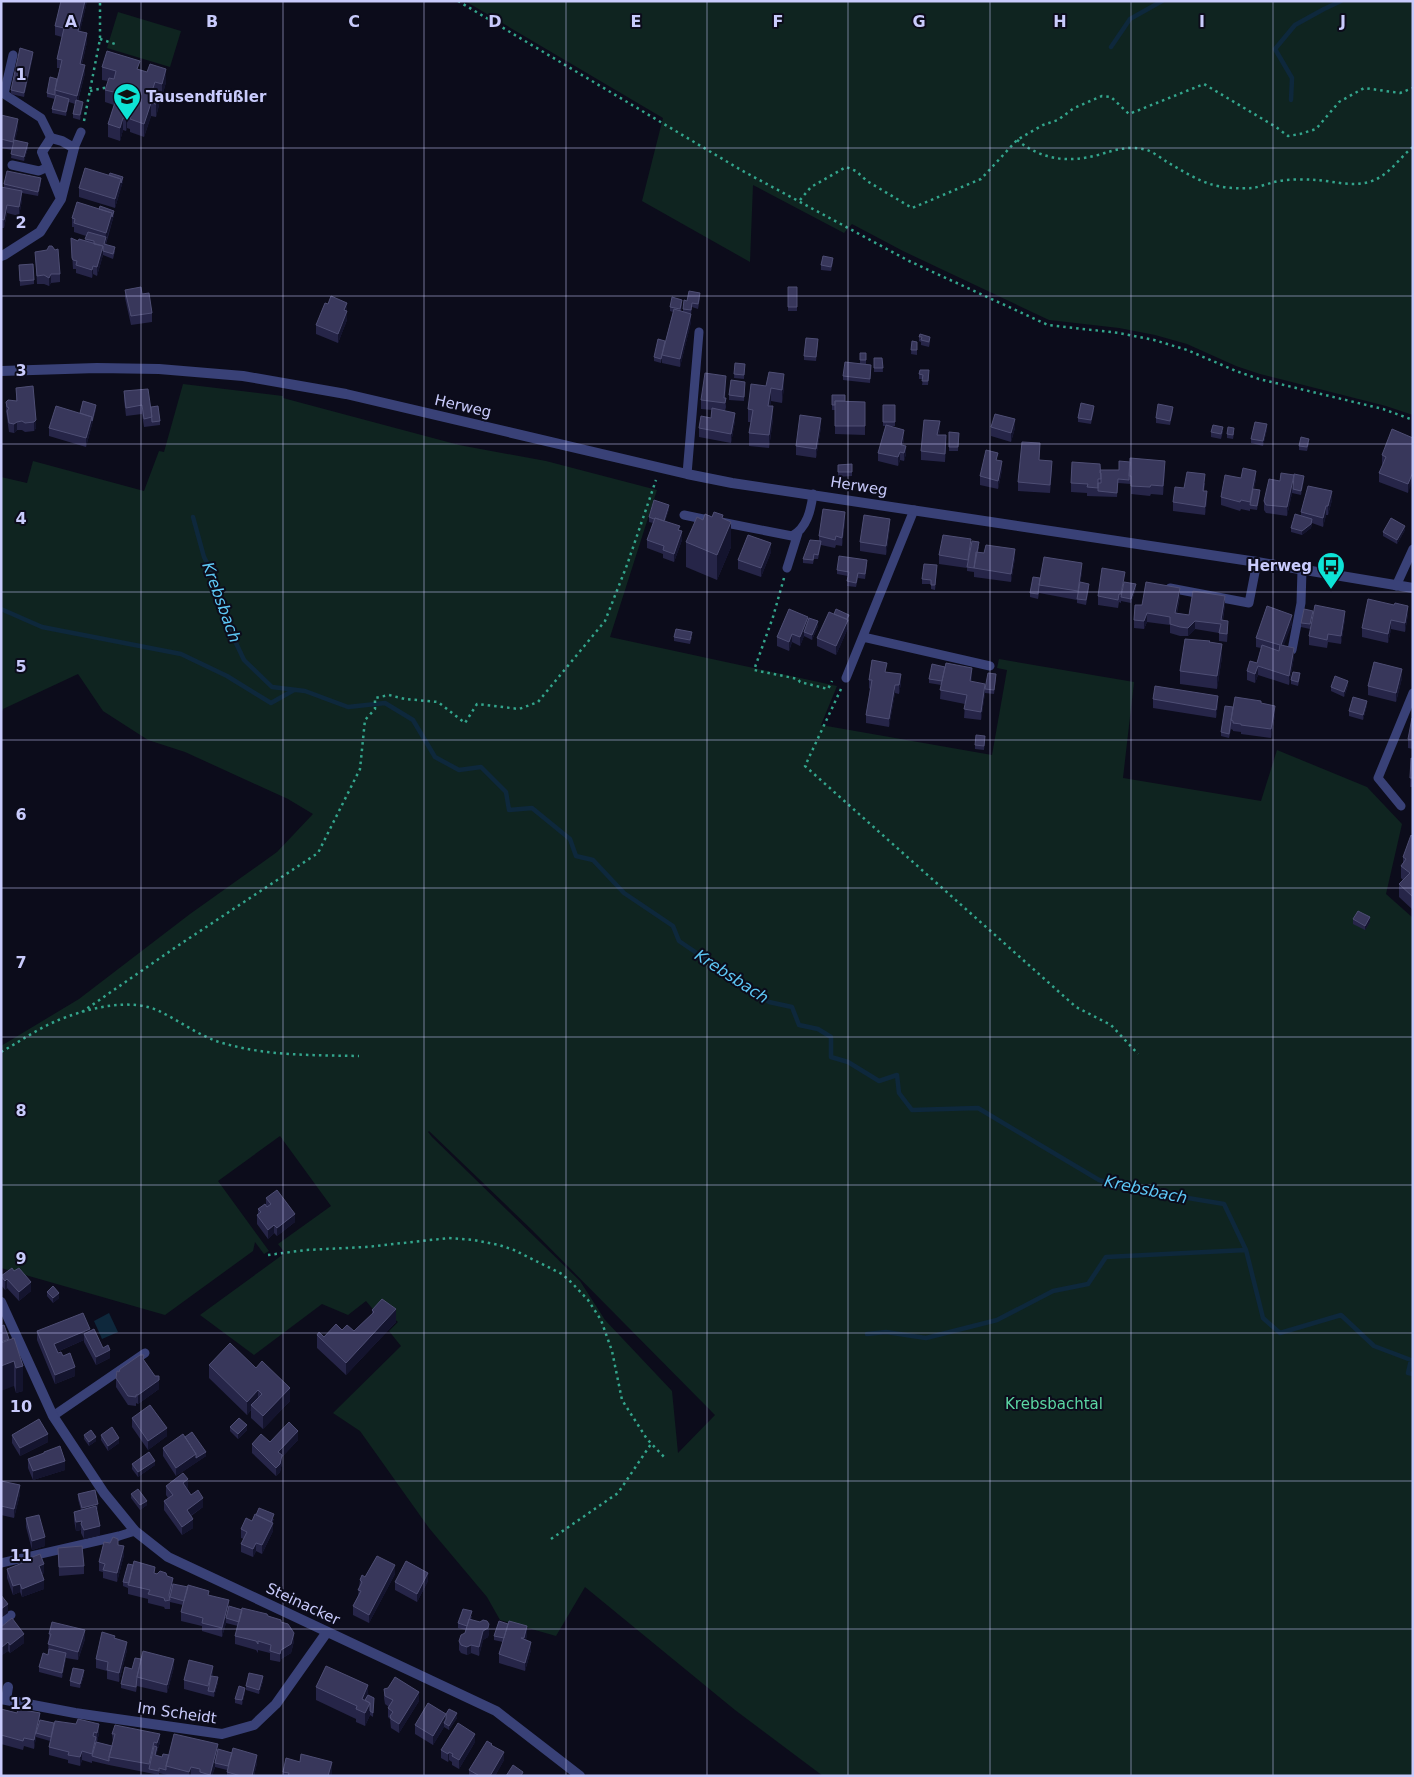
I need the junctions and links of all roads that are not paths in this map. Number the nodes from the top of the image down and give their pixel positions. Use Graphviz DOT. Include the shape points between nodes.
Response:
graph roads {
  1 [pos="13,55"];
  2 [pos="82,132"];
  3 [pos="51,138"];
  4 [pos="74,148"];
  5 [pos="12,165"];
  6 [pos="48,167"];
  7 [pos="61,199"];
  8 [pos="1,256"];
  9 [pos="699,332"];
  10 [pos="1,371"];
  11 [pos="687,474"];
  12 [pos="813,494"];
  13 [pos="914,510"];
  14 [pos="684,516"];
  15 [pos="798,532"];
  16 [pos="1413,549"];
  17 [pos="1257,562"];
  18 [pos="787,568"];
  19 [pos="1302,570"];
  20 [pos="1396,586"];
  21 [pos="1162,587"];
  22 [pos="1413,588"];
  23 [pos="863,637"];
  24 [pos="1292,650"];
  25 [pos="990,666"];
  26 [pos="846,678"];
  27 [pos="1413,692"];
  28 [pos="1401,806"];
  29 [pos="1,1302"];
  30 [pos="144,1353"];
  31 [pos="53,1416"];
  32 [pos="135,1531"];
  33 [pos="2,1563"];
  34 [pos="11,1615"];
  35 [pos="1,1623"];
  36 [pos="327,1632"];
  37 [pos="8,1687"];
  38 [pos="4,1700"];
  39 [pos="580,1776"];
  1 -- 3 [label="lane" via="4,94 41,118"];
  2 -- 4 [label="lane"];
  3 -- 4 [label="street"];
  3 -- 6 [label="street" via="42,152"];
  4 -- 7 [label="street"];
  5 -- 6 [label="lane" via="39,171"];
  6 -- 7 [label="street"];
  7 -- 8 [label="street" via="40,232"];
  9 -- 11 [label="lane"];
  10 -- 11 [label="street, Herweg" via="159,369 243,376 346,394"];
  11 -- 12 [label="street, Herweg"];
  12 -- 13 [label="street, Herweg"];
  12 -- 15 [label="lane" via="806,521"];
  13 -- 17 [label="street, Herweg"];
  13 -- 23 [label="lane"];
  14 -- 15 [label="lane" via="792,536"];
  15 -- 18 [label="lane"];
  16 -- 20 [label="lane"];
  17 -- 19 [label="street, Herweg"];
  17 -- 21 [label="lane" via="1249,603"];
  19 -- 20 [label="street, Herweg"];
  19 -- 24 [label="lane" via="1301,604"];
  20 -- 22 [label="street, Herweg"];
  23 -- 25 [label="lane"];
  23 -- 26 [label="lane"];
  27 -- 28 [label="lane" via="1378,778"];
  29 -- 31 [label="street, Steinacker"];
  30 -- 31 [label="lane"];
  31 -- 32 [label="street, Steinacker" via="104,1493"];
  32 -- 33 [label="lane"];
  32 -- 36 [label="street, Steinacker" via="168,1557"];
  34 -- 35 [label="lane"];
  36 -- 38 [label="street, Im Scheidt" via="276,1704 254,1725 222,1734"];
  36 -- 39 [label="street, Steinacker" via="496,1711"];
  37 -- 38 [label="street, Im Scheidt"];
}
